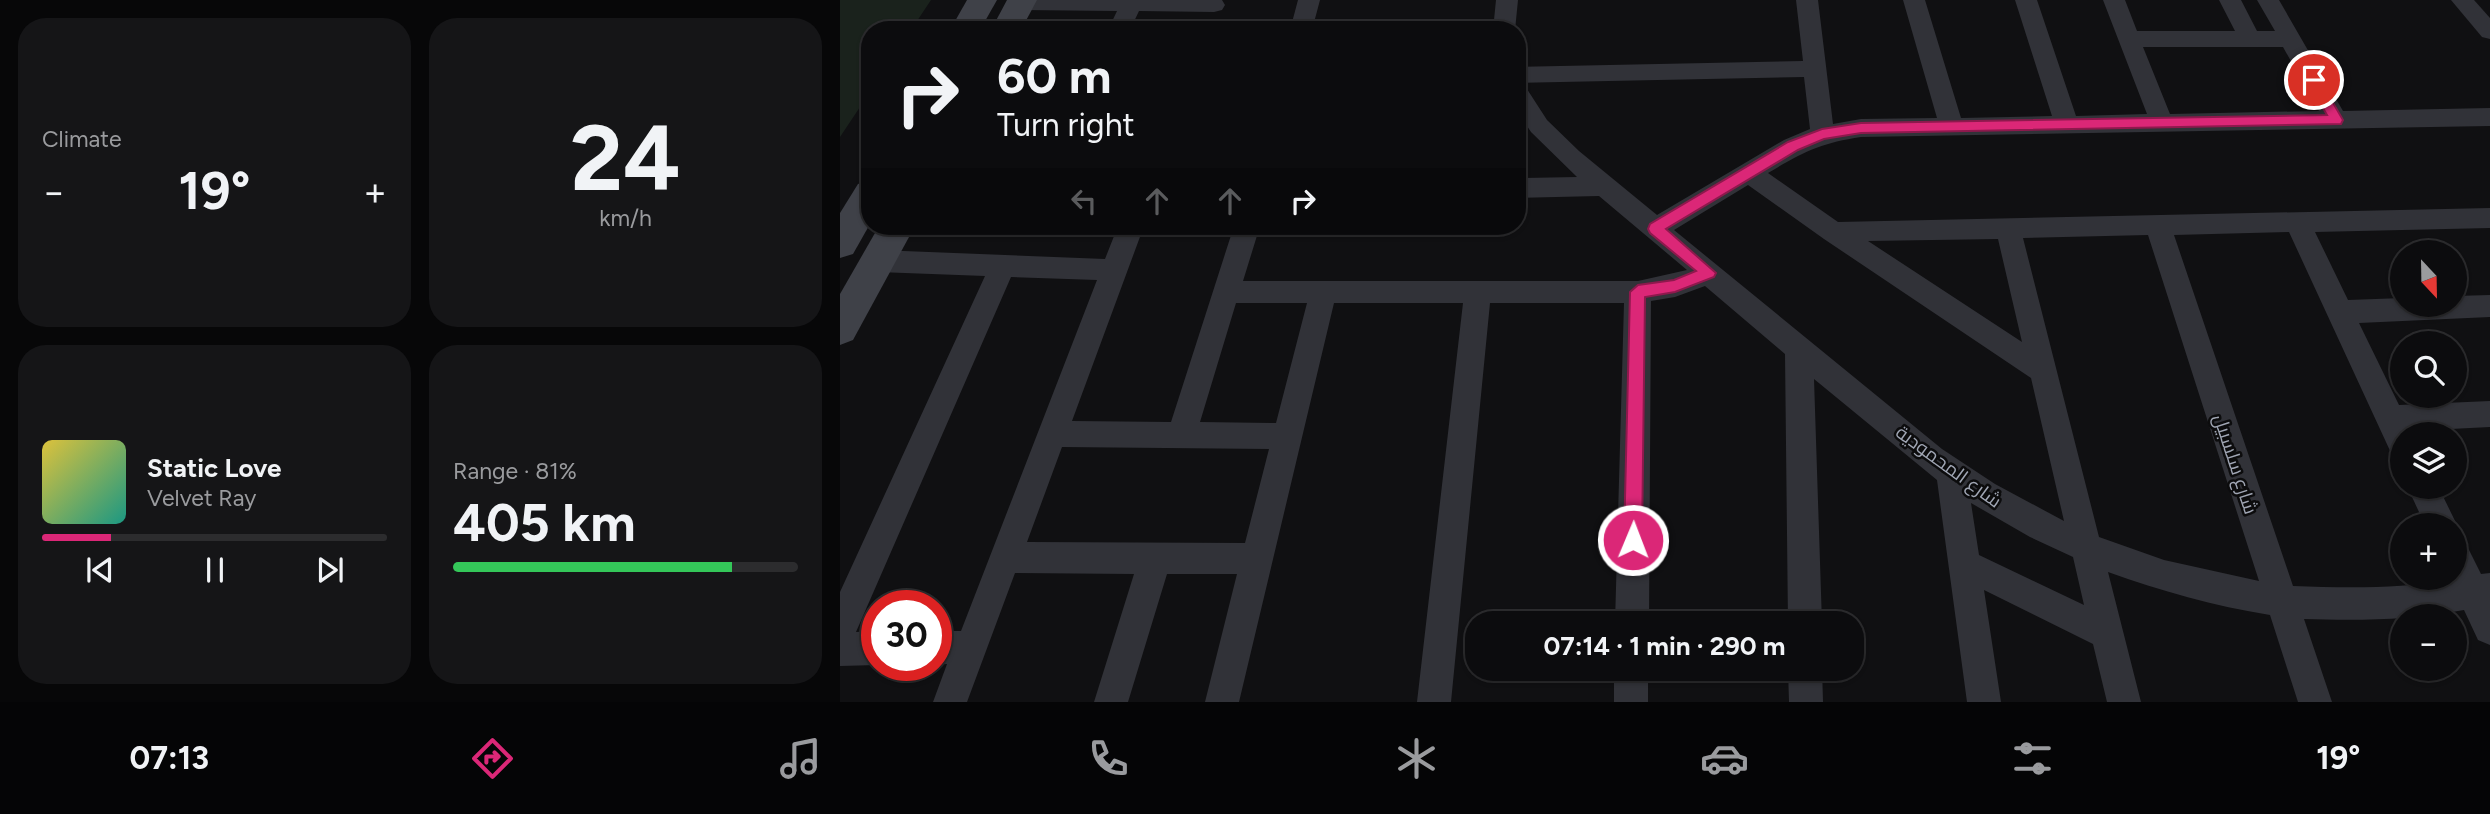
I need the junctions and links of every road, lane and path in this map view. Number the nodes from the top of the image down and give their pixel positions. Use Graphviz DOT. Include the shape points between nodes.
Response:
graph roads {
  1 [pos="982,0"];
  2 [pos="1309,0"];
  3 [pos="1507,0"];
  4 [pos="1807,0"];
  5 [pos="1914,0"];
  6 [pos="2026,0"];
  7 [pos="2114,0"];
  8 [pos="2230,0"];
  9 [pos="2268,0"];
  10 [pos="2462,0"];
  11 [pos="1021,1"];
  12 [pos="1132,2"];
  13 [pos="1215,2"];
  14 [pos="970,21"];
  15 [pos="1011,21"];
  16 [pos="1123,21"];
  17 [pos="1208,21"];
  18 [pos="1303,21"];
  19 [pos="1505,21"];
  20 [pos="2490,32"];
  21 [pos="2129,39"];
  22 [pos="2250,39"];
  23 [pos="2291,40"];
  24 [pos="1815,69"];
  25 [pos="1526,75"];
  26 [pos="1526,105"];
  27 [pos="2490,117"];
  28 [pos="2336,120"];
  29 [pos="2162,123"];
  30 [pos="2067,125"];
  31 [pos="1952,127"];
  32 [pos="1822,134"];
  33 [pos="1749,172"];
  34 [pos="1604,186"];
  35 [pos="1526,188"];
  36 [pos="861,208"];
  37 [pos="2490,218"];
  38 [pos="2297,222"];
  39 [pos="2158,225"];
  40 [pos="1656,229"];
  41 [pos="2008,229"];
  42 [pos="1833,232"];
  43 [pos="892,235"];
  44 [pos="1127,235"];
  45 [pos="1244,235"];
  46 [pos="840,244"];
  47 [pos="878,261"];
  48 [pos="1002,267"];
  49 [pos="1113,271"];
  50 [pos="1709,273"];
  51 [pos="1227,292"];
  52 [pos="1323,292"];
  53 [pos="1478,292"];
  54 [pos="1638,292"];
  55 [pos="2490,306"];
  56 [pos="2340,312"];
  57 [pos="840,330"];
  58 [pos="1799,349"];
  59 [pos="2044,372"];
  60 [pos="2490,414"];
  61 [pos="2390,419"];
  62 [pos="2392,422"];
  63 [pos="1051,433"];
  64 [pos="1181,435"];
  65 [pos="1289,436"];
  66 [pos="1951,472"];
  67 [pos="2085,547"];
  68 [pos="1004,557"];
  69 [pos="1155,559"];
  70 [pos="1258,559"];
  71 [pos="1964,564"];
  72 [pos="2467,571"];
  73 [pos="2482,591"];
  74 [pos="2282,601"];
  75 [pos="1632,611"];
  76 [pos="1804,611"];
  77 [pos="2490,628"];
  78 [pos="840,629"];
  79 [pos="2107,633"];
  80 [pos="970,647"];
  81 [pos="952,648"];
  82 [pos="840,649"];
  83 [pos="861,649"];
  84 [pos="1631,681"];
  85 [pos="1805,681"];
  86 [pos="950,702"];
  87 [pos="1111,702"];
  88 [pos="1222,702"];
  89 [pos="1434,702"];
  90 [pos="1631,702"];
  91 [pos="1806,702"];
  92 [pos="1984,702"];
  93 [pos="2124,702"];
  94 [pos="2315,702"];
  1 -- 14 [label="street"];
  2 -- 18 [label="street"];
  3 -- 19 [label="street"];
  4 -- 24 [label="street"];
  5 -- 31 [label="street"];
  6 -- 30 [label="street"];
  7 -- 21 [label="street"];
  8 -- 22 [label="street"];
  9 -- 23 [label="street"];
  10 -- 20 [label="street"];
  11 -- 12 [label="street"];
  11 -- 15 [label="street"];
  12 -- 13 [label="street"];
  12 -- 16 [label="street"];
  13 -- 17 [label="street"];
  21 -- 22 [label="street"];
  21 -- 29 [label="street"];
  22 -- 23 [label="street"];
  23 -- 28 [label="street"];
  24 -- 25 [label="street"];
  24 -- 32 [label="street"];
  26 -- 34 [label="street, شارع المحمودية" via="1546,134"];
  27 -- 28 [label="street"];
  28 -- 29 [label="street"];
  29 -- 30 [label="street"];
  30 -- 31 [label="street"];
  31 -- 32 [label="street" via="1861,128"];
  32 -- 33 [label="street"];
  33 -- 40 [label="street"];
  33 -- 42 [label="street"];
  34 -- 35 [label="street"];
  34 -- 40 [label="street, شارع المحمودية"];
  36 -- 46 [label="street"];
  37 -- 38 [label="street"];
  38 -- 39 [label="street"];
  38 -- 56 [label="street"];
  39 -- 41 [label="street"];
  39 -- 74 [label="street, شارع سلسبيل"];
  40 -- 50 [label="street, شارع المحمودية"];
  41 -- 42 [label="street"];
  41 -- 59 [label="street"];
  42 -- 59 [label="street"];
  43 -- 47 [label="street"];
  44 -- 49 [label="street"];
  45 -- 51 [label="street"];
  47 -- 48 [label="street"];
  47 -- 57 [label="street"];
  48 -- 49 [label="street"];
  48 -- 78 [label="street"];
  49 -- 63 [label="street"];
  50 -- 54 [label="street" via="1675,286"];
  50 -- 58 [label="street, شارع المحمودية"];
  51 -- 52 [label="street"];
  51 -- 64 [label="street"];
  52 -- 53 [label="street"];
  52 -- 65 [label="street"];
  53 -- 54 [label="street"];
  53 -- 89 [label="street"];
  54 -- 75 [label="street"];
  55 -- 56 [label="street"];
  56 -- 61 [label="street"];
  58 -- 66 [label="street, شارع المحمودية"];
  58 -- 76 [label="street"];
  59 -- 67 [label="street"];
  60 -- 61 [label="street"];
  61 -- 62 [label="street"];
  63 -- 64 [label="street"];
  63 -- 68 [label="street"];
  64 -- 65 [label="street"];
  65 -- 70 [label="street"];
  66 -- 67 [label="street, شارع المحمودية" via="2015,513"];
  66 -- 71 [label="street"];
  67 -- 74 [label="street, شارع المحمودية" via="2162,576"];
  67 -- 79 [label="street"];
  68 -- 69 [label="street"];
  68 -- 80 [label="street"];
  69 -- 70 [label="street"];
  69 -- 87 [label="street"];
  70 -- 88 [label="street"];
  71 -- 79 [label="street"];
  71 -- 92 [label="street"];
  72 -- 73 [label="street"];
  73 -- 74 [label="street, شارع المحمودية" via="2401,604"];
  73 -- 77 [label="street"];
  74 -- 94 [label="street, شارع سلسبيل"];
  79 -- 93 [label="street"];
  80 -- 81 [label="street"];
  80 -- 86 [label="street"];
  82 -- 83 [label="street"];
  84 -- 90 [label="street"];
  85 -- 91 [label="street"];
}
